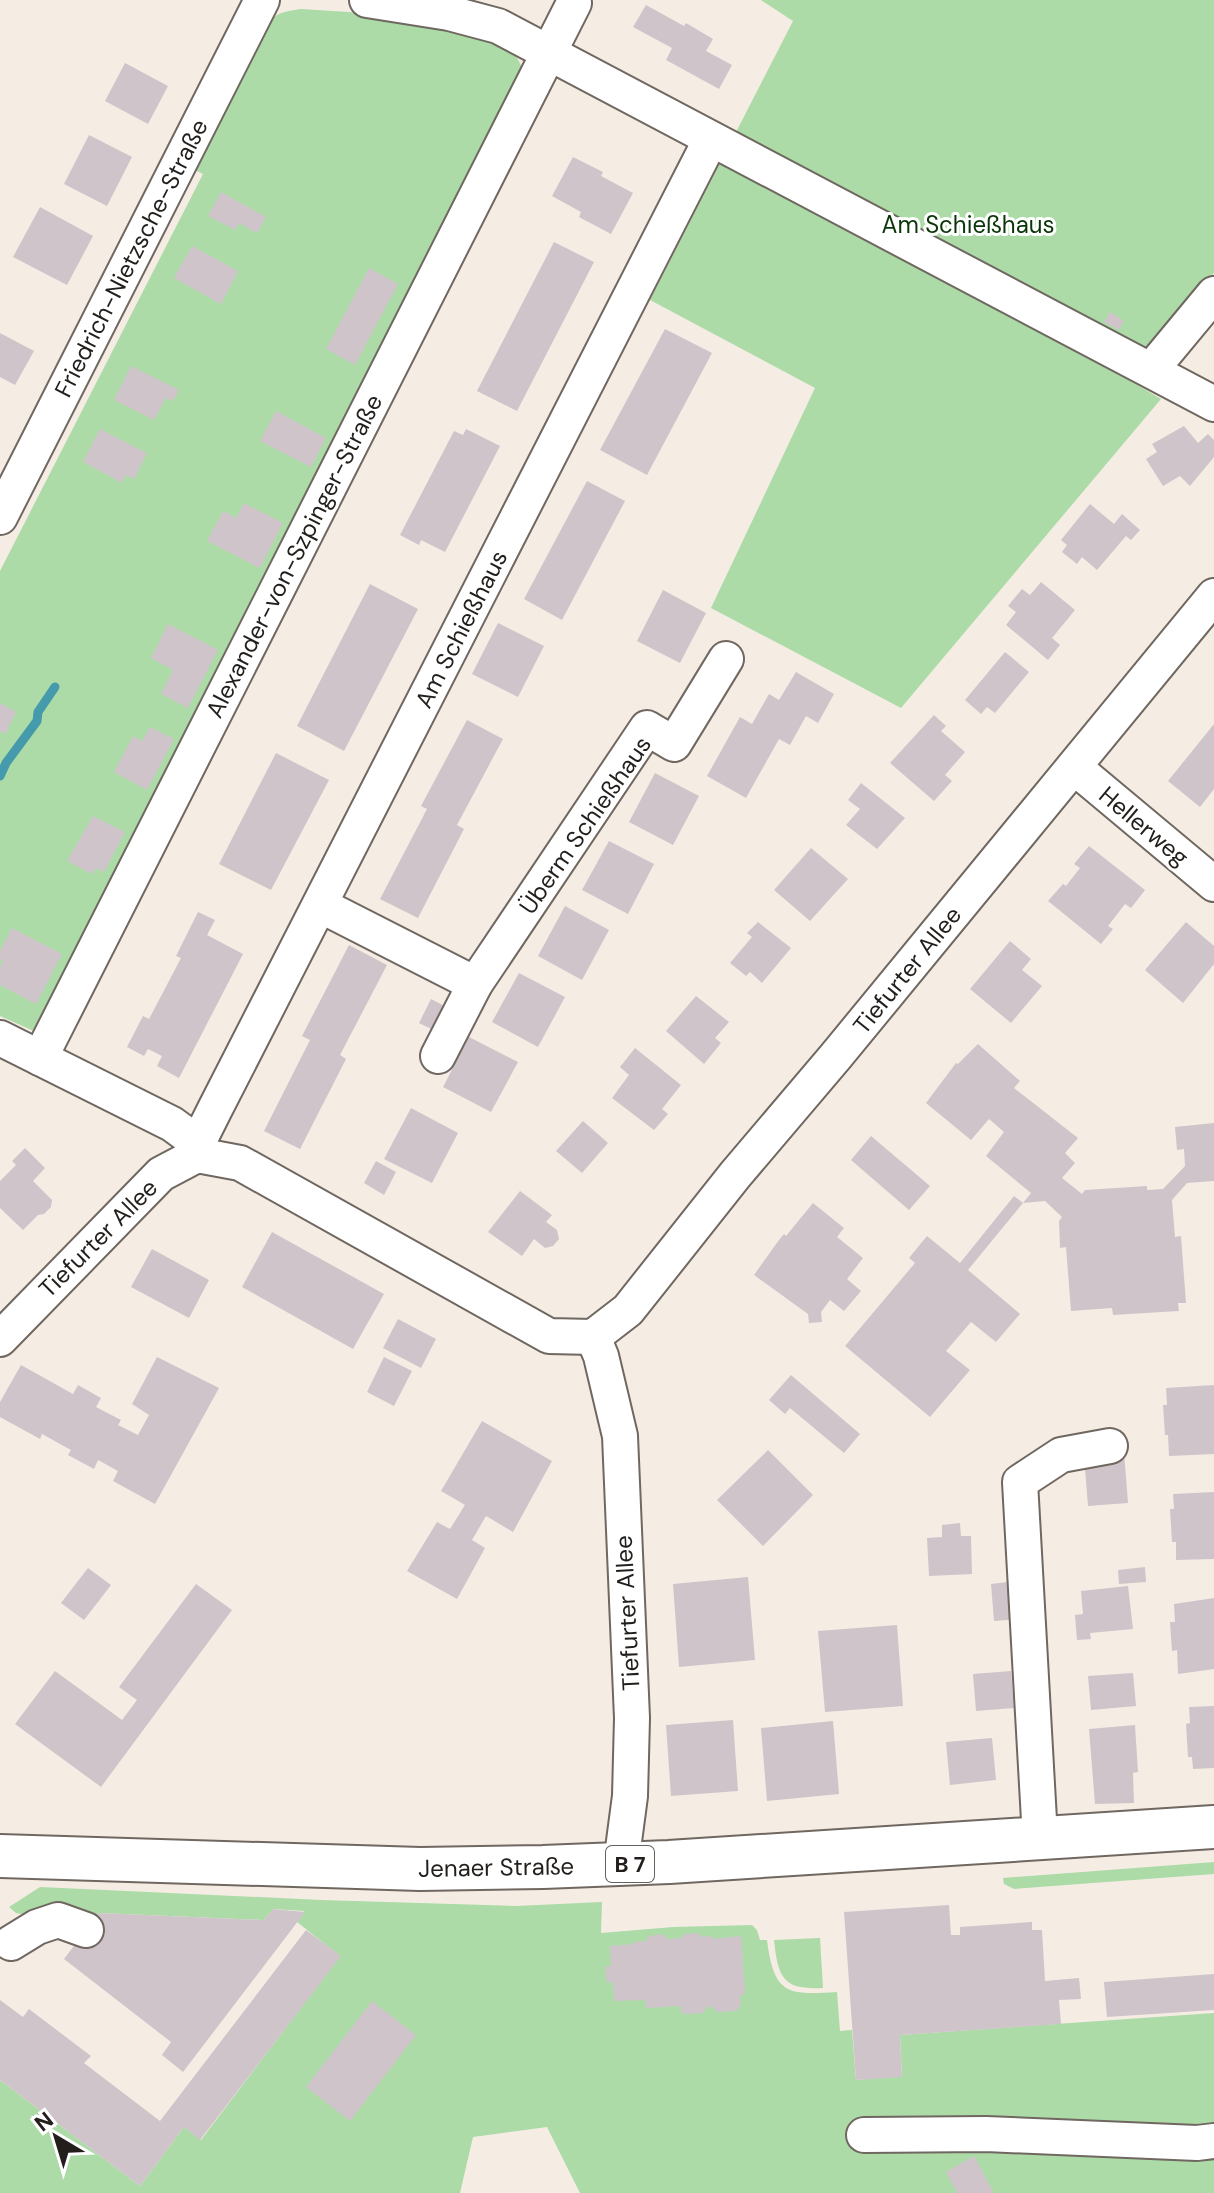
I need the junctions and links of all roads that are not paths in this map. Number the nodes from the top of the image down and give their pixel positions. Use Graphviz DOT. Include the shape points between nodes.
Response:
graph roads {
  1 [pos="262,0"];
  2 [pos="367,0"];
  3 [pos="574,3"];
  4 [pos="547,54"];
  5 [pos="711,139"];
  6 [pos="1214,294"];
  7 [pos="1151,370"];
  8 [pos="1214,404"];
  9 [pos="0,517"];
  10 [pos="1214,596"];
  11 [pos="726,659"];
  12 [pos="1074,767"];
  13 [pos="1214,884"];
  14 [pos="320,905"];
  15 [pos="475,984"];
  16 [pos="0,1038"];
  17 [pos="438,1056"];
  18 [pos="40,1058"];
  19 [pos="198,1149"];
  20 [pos="593,1337"];
  21 [pos="0,1339"];
  22 [pos="1110,1446"];
  23 [pos="1214,1827"];
  24 [pos="1040,1838"];
  25 [pos="0,1856"];
  26 [pos="621,1864"];
  27 [pos="86,1930"];
  28 [pos="11,1943"];
  29 [pos="864,2135"];
  30 [pos="1214,2141"];
  1 -- 9 [label="street, Friedrich-Nietzsche-Straße"];
  2 -- 4 [label="street" via="498,26"];
  3 -- 4 [label="street, Alexander-von-Szpinger-Straße"];
  4 -- 5 [label="street"];
  4 -- 18 [label="street, Alexander-von-Szpinger-Straße"];
  5 -- 7 [label="street"];
  5 -- 14 [label="street, Am Schießhaus"];
  6 -- 7 [label="street"];
  7 -- 8 [label="street"];
  10 -- 12 [label="street, Tiefurter Allee"];
  11 -- 15 [label="street, Überm Schießhaus" via="674,744 647,728"];
  12 -- 13 [label="street, Hellerweg"];
  12 -- 20 [label="street, Tiefurter Allee" via="628,1310"];
  14 -- 15 [label="street"];
  14 -- 19 [label="street, Am Schießhaus"];
  15 -- 17 [label="street, Überm Schießhaus"];
  16 -- 18 [label="street"];
  18 -- 19 [label="street" via="172,1124"];
  19 -- 20 [label="street" via="240,1163 549,1336"];
  19 -- 21 [label="street, Tiefurter Allee" via="161,1174"];
  20 -- 26 [label="street, Tiefurter Allee" via="620,1436 632,1718"];
  22 -- 24 [label="street" via="1061,1455 1020,1482"];
  23 -- 24 [label="main road, Jenaer Straße / B 7"];
  24 -- 26 [label="main road, Jenaer Straße / B 7"];
  25 -- 26 [label="main road, Jenaer Straße / B 7" via="420,1869"];
  27 -- 28 [label="street" via="58,1920"];
  29 -- 30 [label="street"];
}
